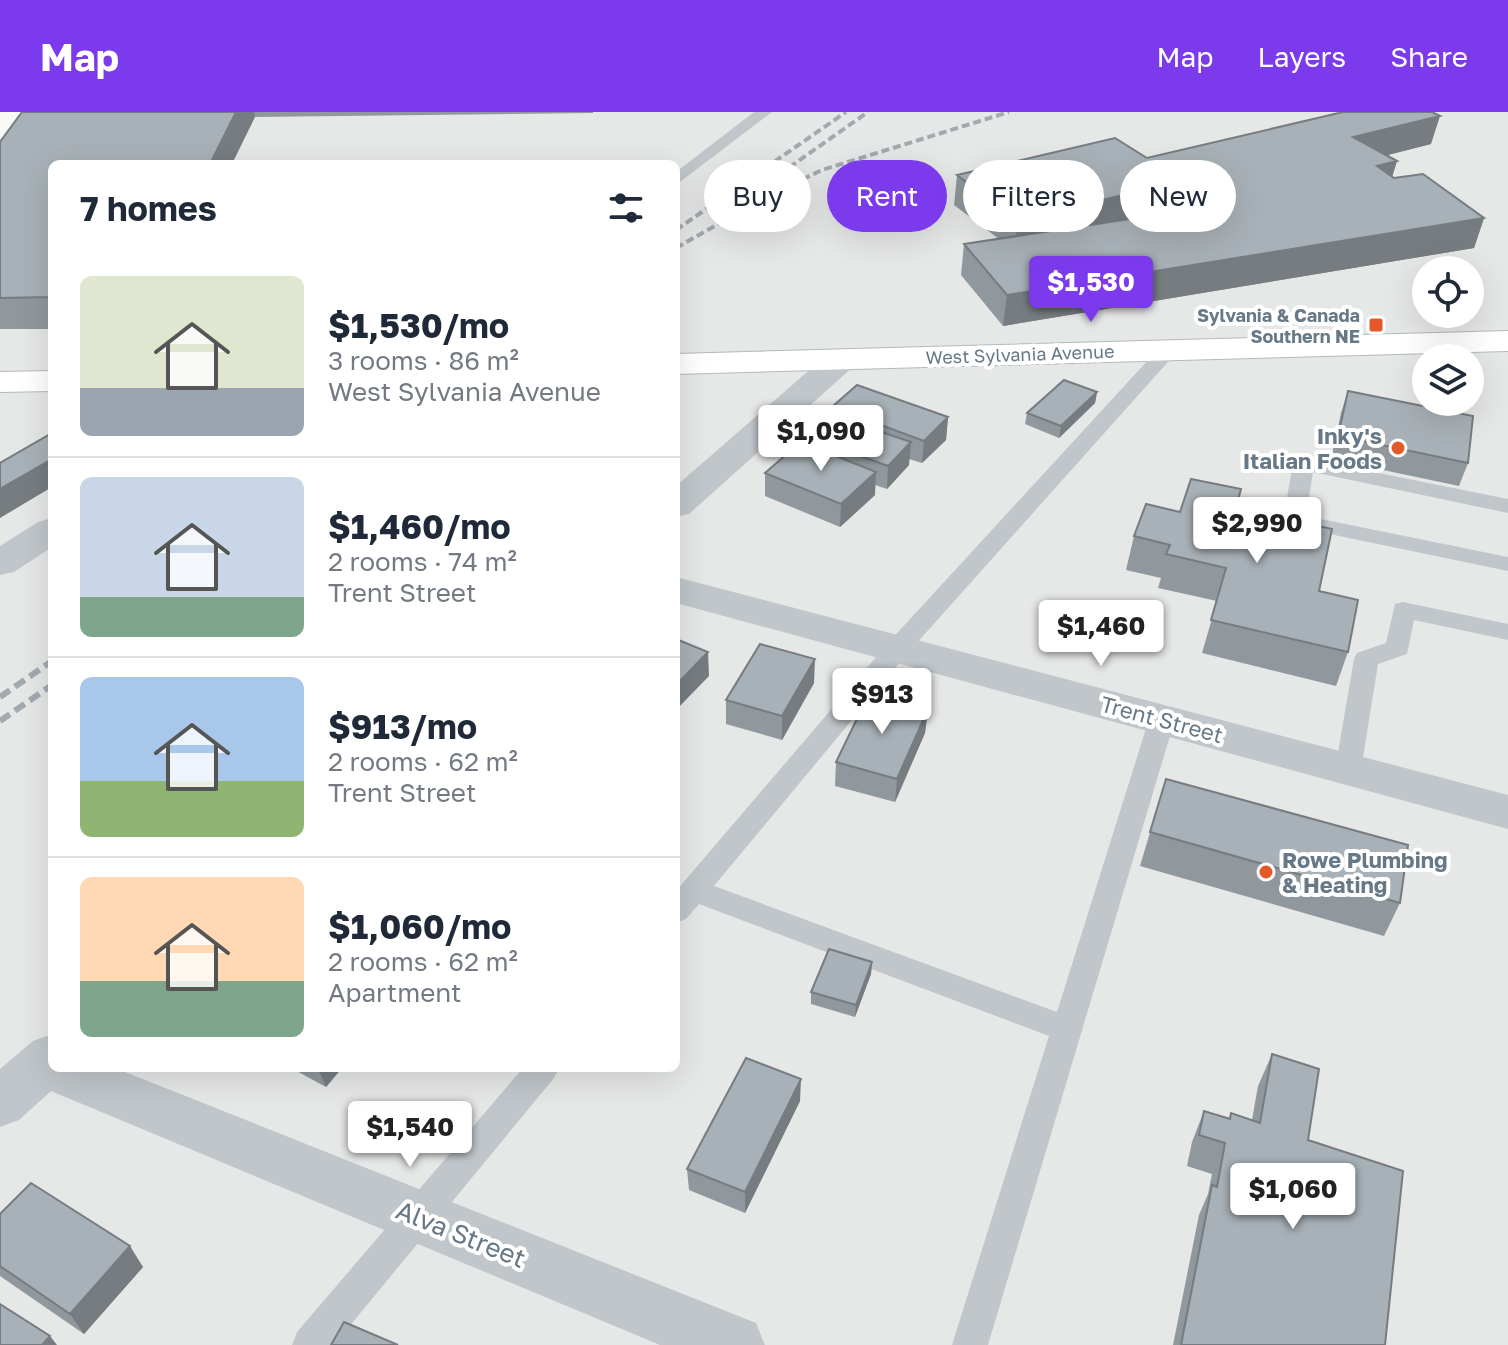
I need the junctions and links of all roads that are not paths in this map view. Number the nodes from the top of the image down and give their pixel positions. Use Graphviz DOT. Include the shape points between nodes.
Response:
graph roads {
  1 [pos="764,112"];
  2 [pos="680,177"];
  3 [pos="1508,341"];
  4 [pos="1168,350"];
  5 [pos="842,359"];
  6 [pos="680,364"];
  7 [pos="48,381"];
  8 [pos="0,382"];
  9 [pos="680,502"];
  10 [pos="1508,506"];
  11 [pos="48,533"];
  12 [pos="0,563"];
  13 [pos="1508,564"];
  14 [pos="680,591"];
  15 [pos="1508,632"];
  16 [pos="897,649"];
  17 [pos="1162,719"];
  18 [pos="1348,770"];
  19 [pos="1508,812"];
  20 [pos="685,900"];
  21 [pos="1067,1029"];
  22 [pos="48,1066"];
  23 [pos="70,1072"];
  24 [pos="540,1072"];
  25 [pos="0,1103"];
  26 [pos="418,1216"];
  27 [pos="310,1345"];
  28 [pos="734,1345"];
  29 [pos="970,1345"];
  1 -- 2 [label="lane"];
  3 -- 4 [label="main road, West Sylvania Avenue"];
  4 -- 5 [label="main road, West Sylvania Avenue"];
  4 -- 16 [label="lane"];
  5 -- 6 [label="main road, West Sylvania Avenue"];
  5 -- 9 [label="street"];
  7 -- 8 [label="main road"];
  10 -- 13 [label="lane" via="1304,464 1294,520"];
  11 -- 12 [label="street"];
  14 -- 16 [label="street, Trent Street"];
  15 -- 18 [label="lane" via="1403,610 1398,648 1366,659"];
  16 -- 17 [label="street, Trent Street"];
  16 -- 20 [label="lane"];
  17 -- 18 [label="street, Trent Street"];
  17 -- 21 [label="lane"];
  18 -- 19 [label="street, Trent Street"];
  20 -- 21 [label="lane"];
  21 -- 29 [label="lane"];
  22 -- 25 [label="street"];
  23 -- 26 [label="street, Alva Street"];
  24 -- 26 [label="lane"];
  26 -- 27 [label="lane"];
  26 -- 28 [label="street, Alva Street"];
}
